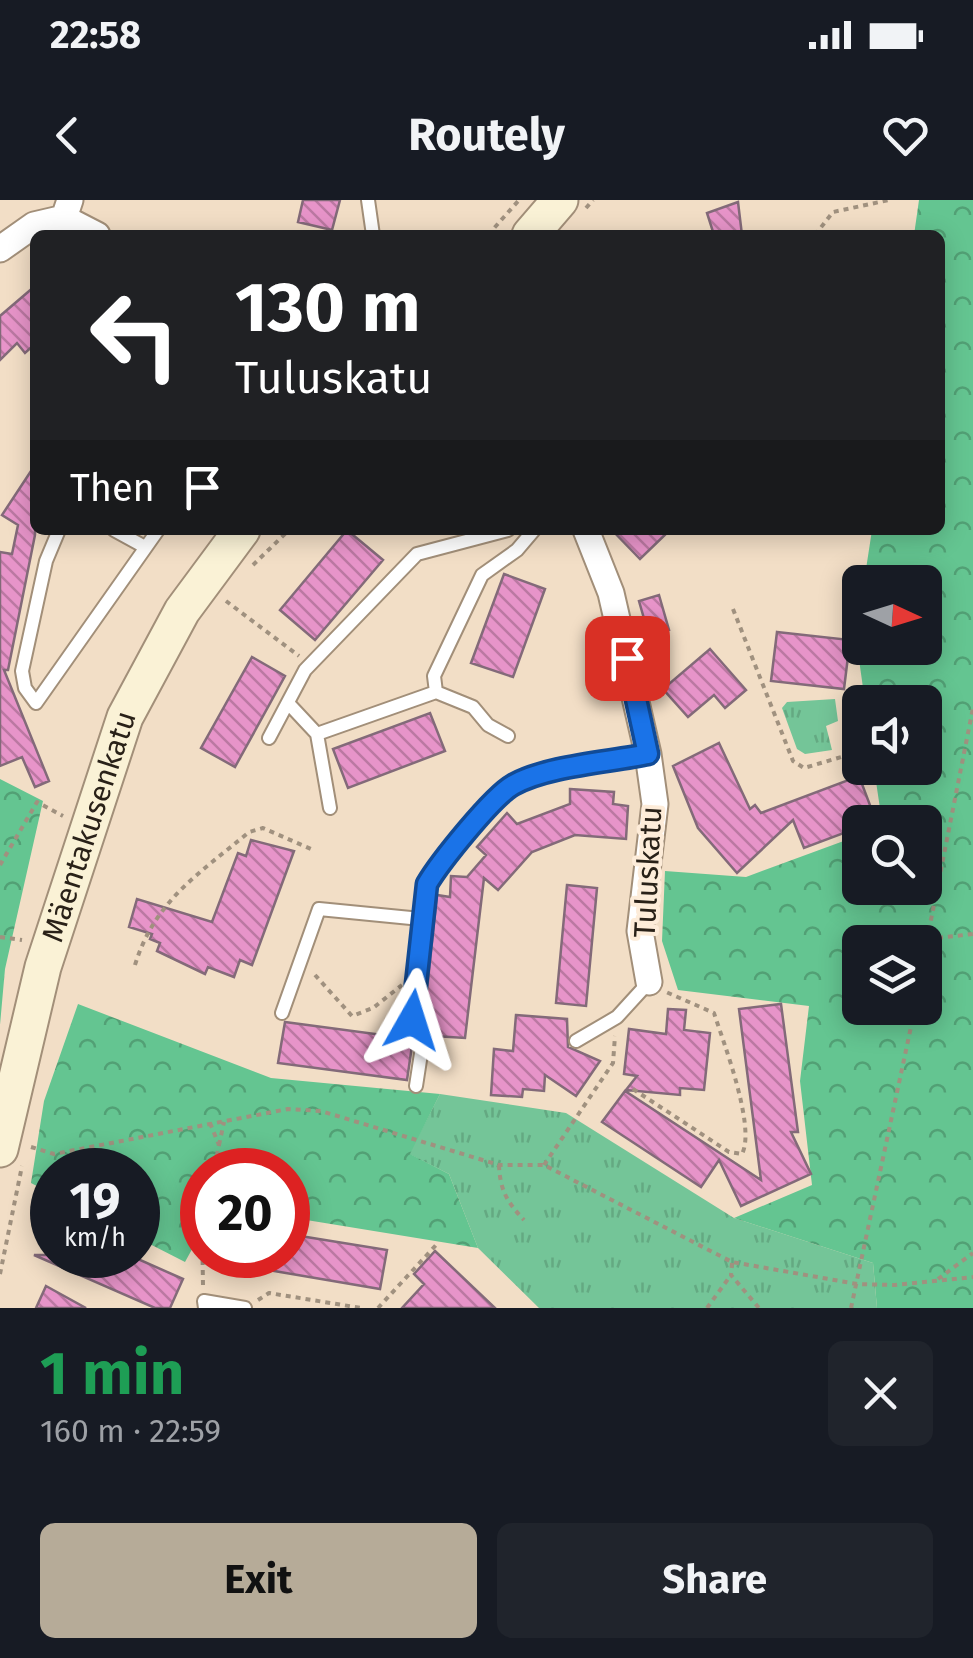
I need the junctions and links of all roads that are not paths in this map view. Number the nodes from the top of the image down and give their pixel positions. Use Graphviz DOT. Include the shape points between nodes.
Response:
graph roads {
  1 [pos="368,200"];
  2 [pos="560,200"];
  3 [pos="67,209"];
  4 [pos="91,230"];
  5 [pos="373,230"];
  6 [pos="534,230"];
  7 [pos="0,249"];
  8 [pos="57,535"];
  9 [pos="123,535"];
  10 [pos="154,535"];
  11 [pos="238,535"];
  12 [pos="489,535"];
  13 [pos="530,535"];
  14 [pos="588,535"];
  15 [pos="145,547"];
  16 [pos="436,692"];
  17 [pos="288,703"];
  18 [pos="317,734"];
  19 [pos="508,736"];
  20 [pos="269,738"];
  21 [pos="648,754"];
  22 [pos="330,808"];
  23 [pos="422,919"];
  24 [pos="649,982"];
  25 [pos="282,1013"];
  26 [pos="576,1041"];
  27 [pos="416,1086"];
  28 [pos="16,1153"];
  29 [pos="204,1304"];
  30 [pos="245,1308"];
  1 -- 5 [label="lane"];
  2 -- 6 [label="main road"];
  3 -- 4 [label="street"];
  3 -- 7 [label="street"];
  8 -- 15 [label="lane" via="22,671 36,703"];
  9 -- 15 [label="lane"];
  10 -- 15 [label="lane"];
  11 -- 28 [label="main road, Mäentakusenkatu" via="182,611 124,716 43,967"];
  12 -- 17 [label="lane" via="417,554 311,664"];
  13 -- 16 [label="lane" via="482,575 434,676"];
  14 -- 21 [label="street, Tuluskatu" via="611,593"];
  16 -- 18 [label="lane"];
  16 -- 19 [label="lane" via="473,707 488,726"];
  17 -- 18 [label="lane"];
  17 -- 20 [label="lane"];
  18 -- 22 [label="lane"];
  21 -- 23 [label="lane" via="510,786 437,866"];
  21 -- 24 [label="street, Tuluskatu" via="654,804 640,931"];
  23 -- 25 [label="lane" via="319,909"];
  23 -- 27 [label="lane" via="412,1020 424,1034"];
  24 -- 26 [label="lane" via="617,1017"];
  29 -- 30 [label="lane"];
}
